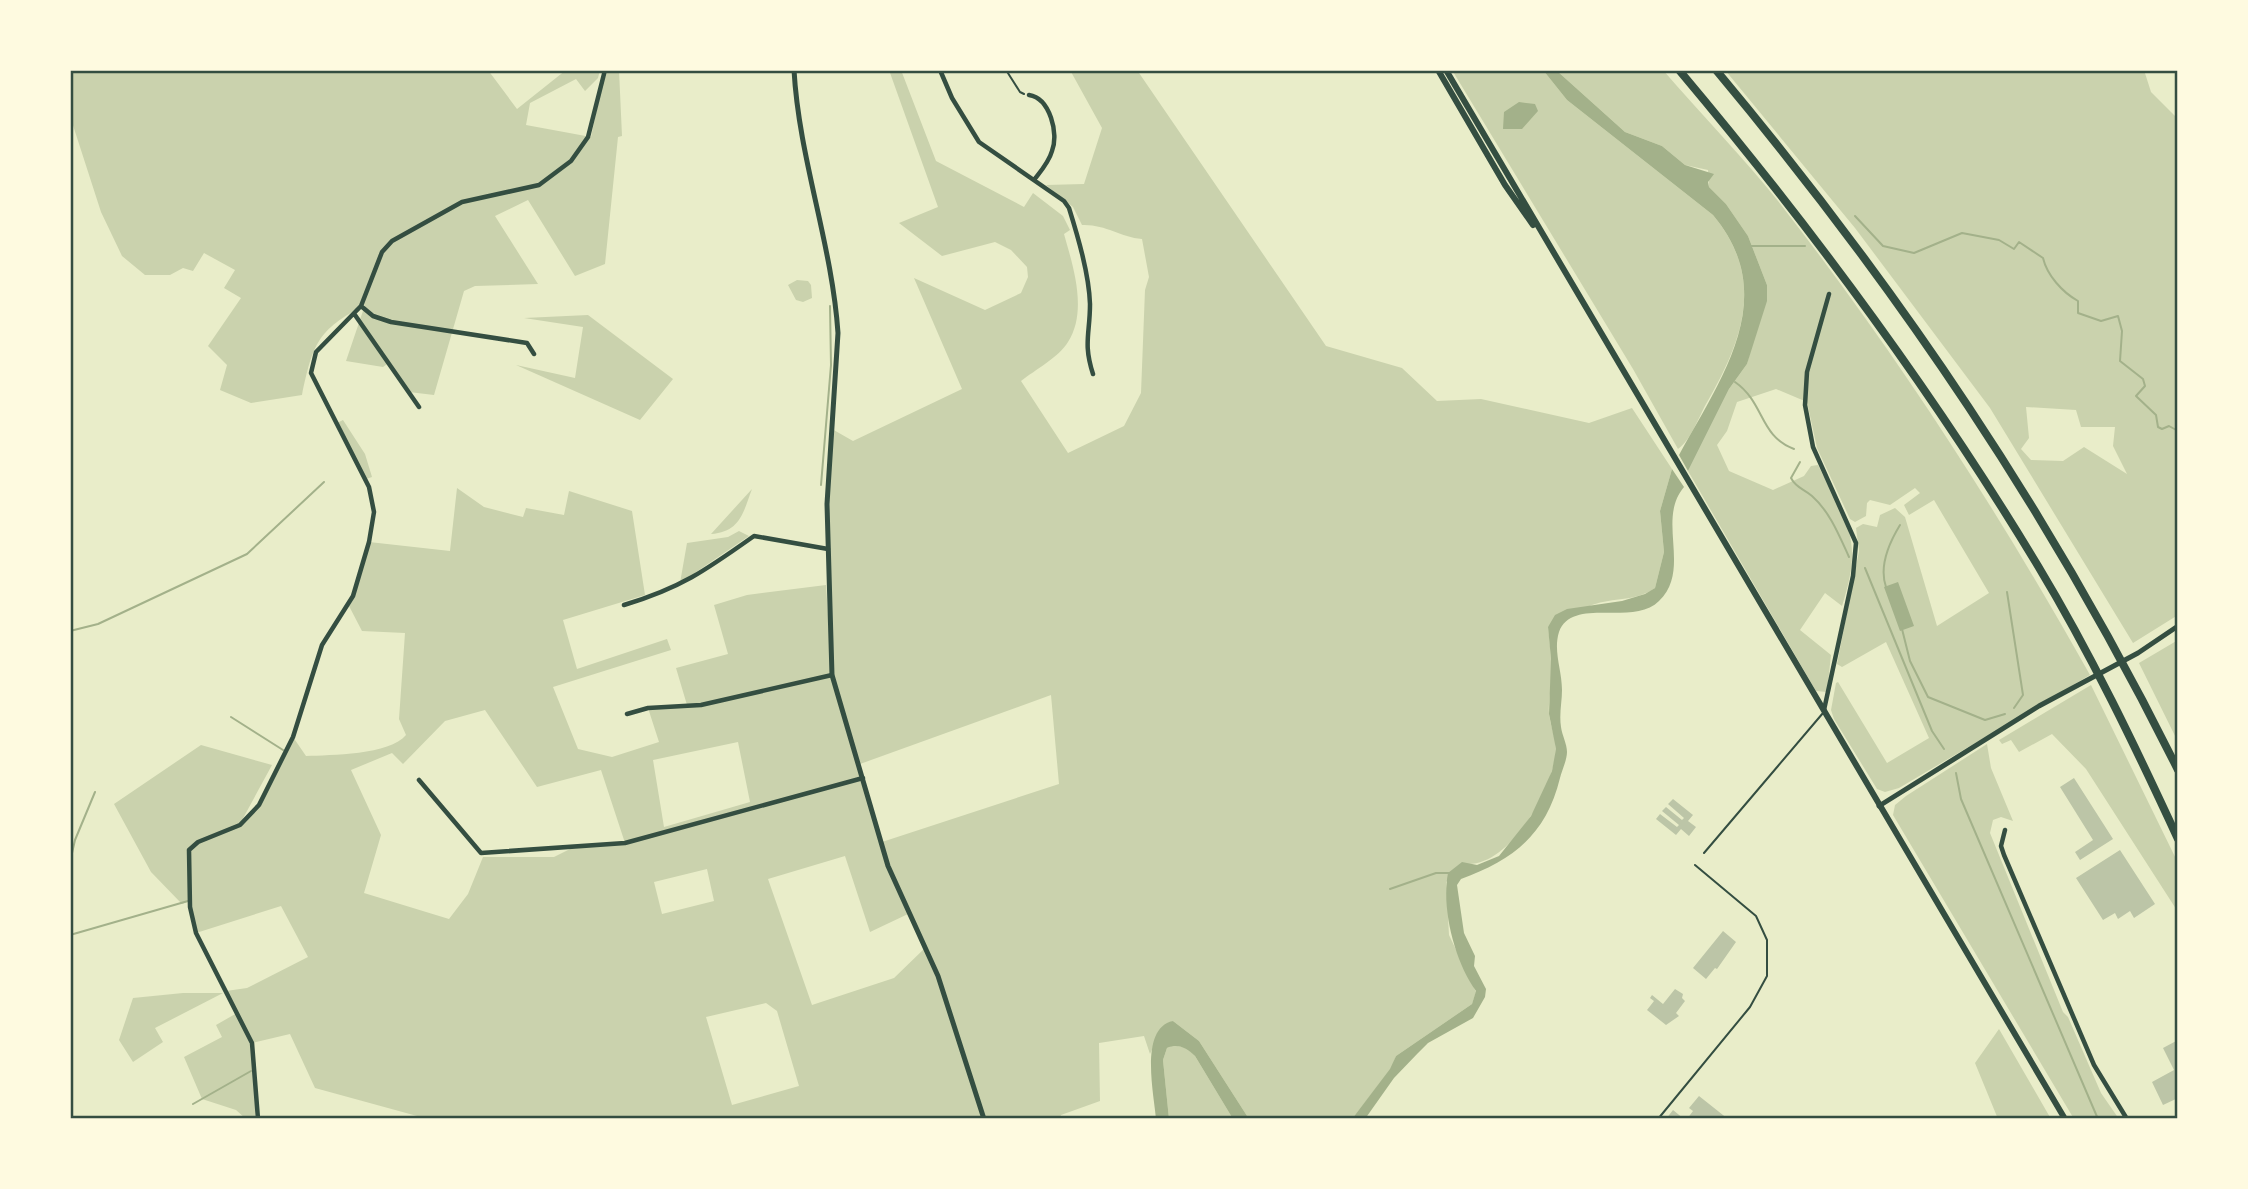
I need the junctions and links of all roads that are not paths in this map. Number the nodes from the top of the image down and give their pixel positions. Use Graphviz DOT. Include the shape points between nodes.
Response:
graph roads {
  1 [pos="605,70"];
  2 [pos="794,70"];
  3 [pos="940,70"];
  4 [pos="1438,70"];
  5 [pos="1446,70"];
  6 [pos="1679,70"];
  7 [pos="1716,70"];
  8 [pos="1029,95"];
  9 [pos="1473,123"];
  10 [pos="1034,180"];
  11 [pos="1829,294"];
  12 [pos="361,306"];
  13 [pos="355,315"];
  14 [pos="534,354"];
  15 [pos="1093,374"];
  16 [pos="419,407"];
  17 [pos="828,549"];
  18 [pos="624,605"];
  19 [pos="2178,626"];
  20 [pos="832,675"];
  21 [pos="1823,712"];
  22 [pos="627,714"];
  23 [pos="2178,770"];
  24 [pos="863,778"];
  25 [pos="419,780"];
  26 [pos="1879,806"];
  27 [pos="2005,830"];
  28 [pos="2178,839"];
  29 [pos="1704,853"];
  30 [pos="1695,865"];
  31 [pos="258,1119"];
  32 [pos="984,1119"];
  33 [pos="1658,1119"];
  34 [pos="2065,1119"];
  35 [pos="2127,1119"];
  1 -- 12 [label="street" via="588,137 571,161 539,185 462,202 400,235 382,252"];
  2 -- 17 [label="street" via="802,142 838,333"];
  3 -- 10 [label="street" via="979,142"];
  4 -- 9 [label="main road"];
  5 -- 9 [label="main road"];
  6 -- 28 [label="highway" via="1777,187 1910,367 2039,567 2089,657"];
  7 -- 23 [label="highway" via="1853,239 2001,453 2114,643"];
  8 -- 10 [label="street" via="1047,108 1054,139 1051,156"];
  9 -- 21 [label="main road" via="1529,208"];
  10 -- 15 [label="street" via="1064,201 1072,217 1088,295 1085,345"];
  11 -- 21 [label="street" via="1807,372 1805,405 1813,447 1856,543"];
  12 -- 13 [label="street"];
  12 -- 14 [label="street" via="391,322 527,343"];
  13 -- 16 [label="street"];
  13 -- 31 [label="street" via="316,352 312,373 369,487 373,520 353,596 322,645 293,737 259,805 240,825 189,850 190,907 196,933 252,1042"];
  17 -- 18 [label="street" via="754,536 693,580"];
  17 -- 20 [label="street"];
  19 -- 26 [label="street"];
  20 -- 22 [label="street" via="701,705"];
  20 -- 24 [label="street"];
  21 -- 26 [label="main road"];
  21 -- 29 [label="lane"];
  24 -- 25 [label="street" via="625,843 481,853"];
  24 -- 32 [label="street" via="888,866 938,976"];
  26 -- 34 [label="main road"];
  27 -- 35 [label="street" via="2004,855 2094,1065"];
  30 -- 33 [label="lane" via="1756,916 1767,940 1767,976 1760,994"];
}
